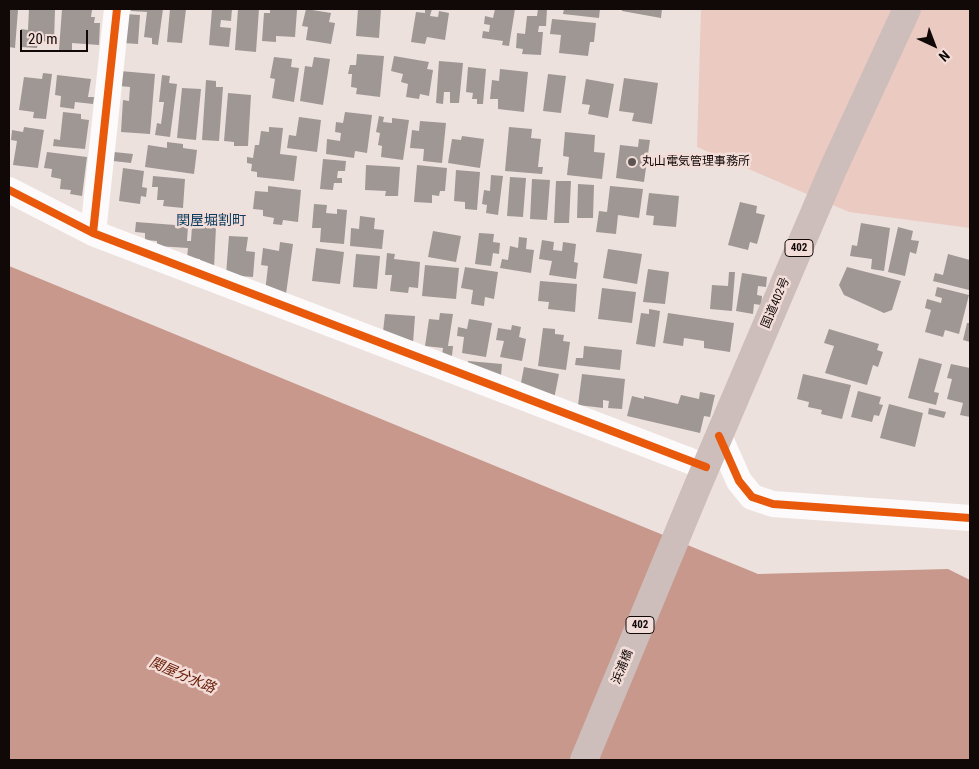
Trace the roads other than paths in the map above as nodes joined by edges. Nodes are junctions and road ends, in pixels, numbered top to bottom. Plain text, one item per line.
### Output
1 (118, 9) edge
2 (907, 9) edge
3 (9, 190) edge
4 (93, 233) junction
5 (719, 436) junction
6 (701, 478) junction
7 (970, 518) edge
8 (584, 760) edge

1 - 4 street
2 - 5 highway, 国道402号 / 402
3 - 4 street
4 - 6 street
5 - 6 highway, 国道402号 / 402
5 - 7 street
6 - 8 highway, 浜浦橋 / 402

